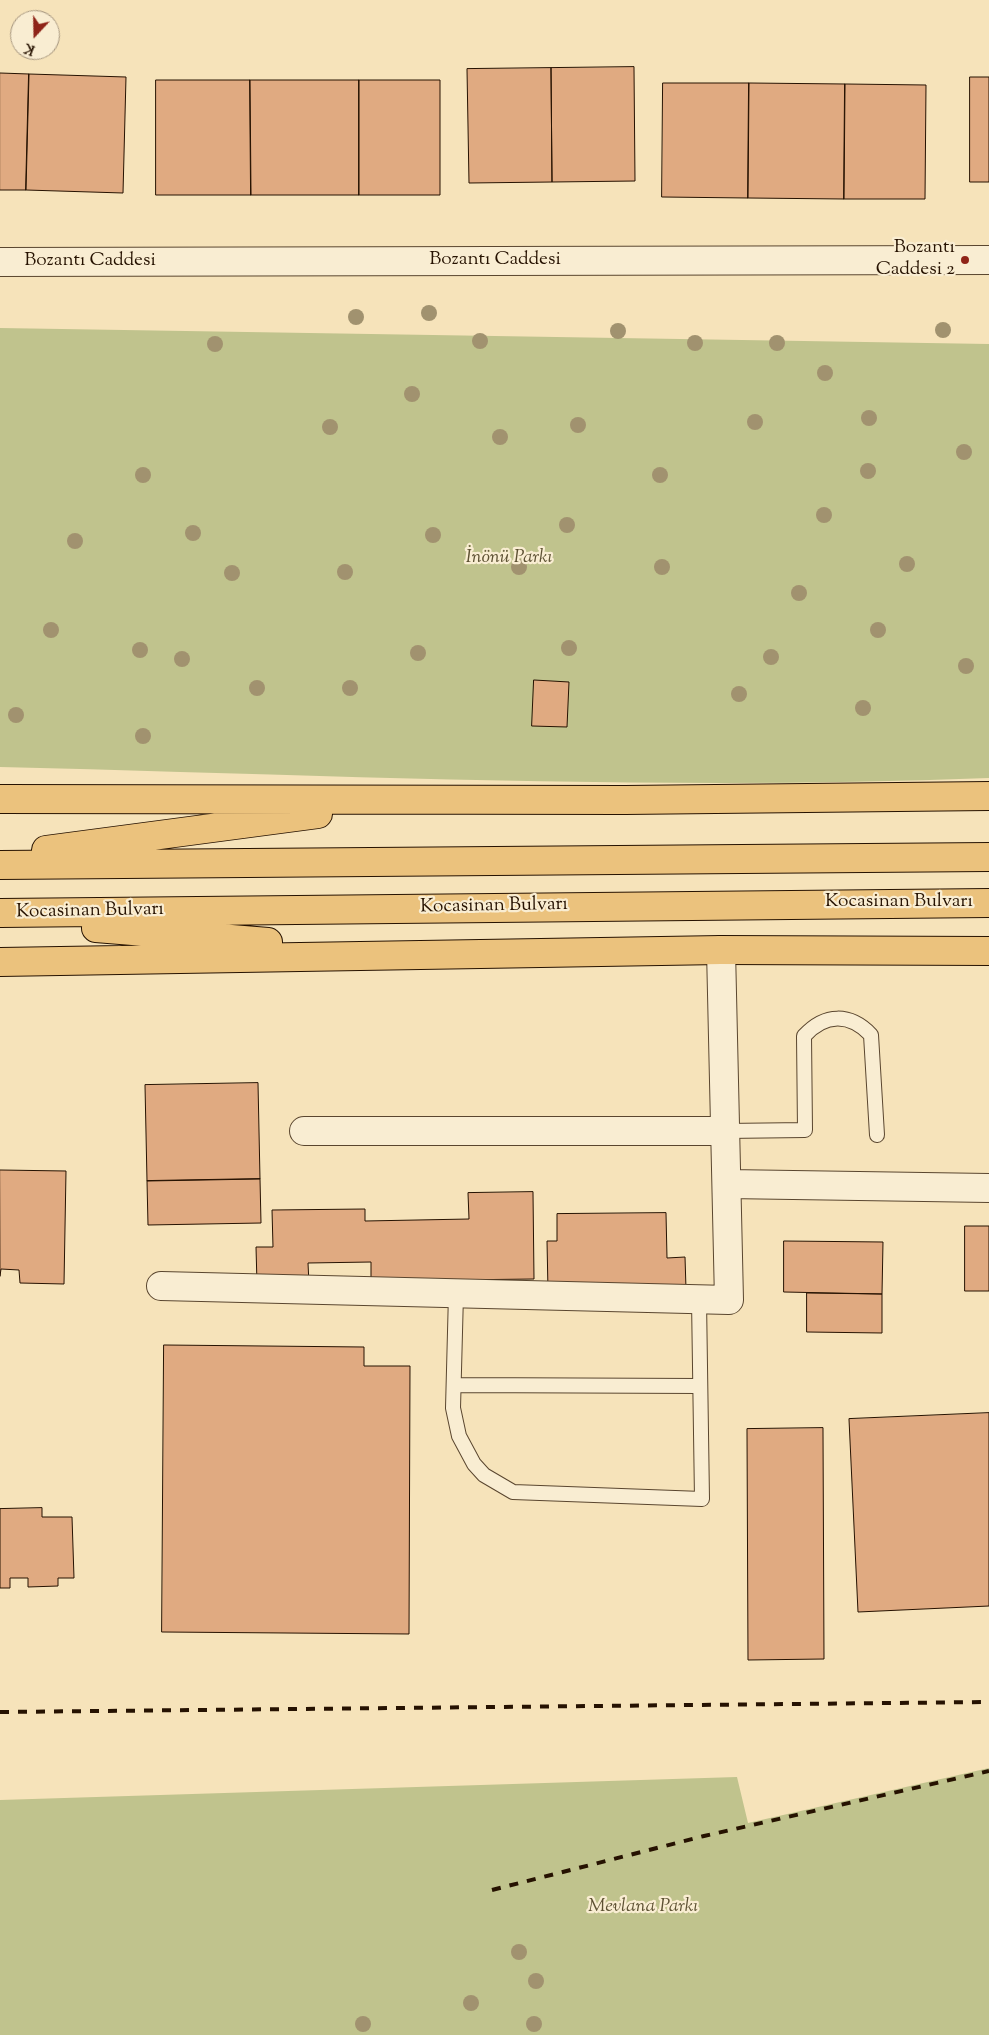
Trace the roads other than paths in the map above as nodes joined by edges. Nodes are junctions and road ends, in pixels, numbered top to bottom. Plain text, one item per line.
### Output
1 (989, 260) edge
2 (0, 262) edge
3 (989, 796) edge
4 (0, 799) edge
5 (426, 800) junction
6 (0, 856) edge
7 (989, 858) edge
8 (0, 865) edge
9 (989, 903) edge
10 (0, 913) edge
11 (0, 920) edge
12 (721, 950) junction
13 (989, 951) edge
14 (426, 955) junction
15 (0, 962) edge
16 (304, 1131) dead end
17 (725, 1131) junction
18 (876, 1135) dead end
19 (728, 1184) junction
20 (989, 1188) edge
21 (161, 1286) dead end
22 (456, 1294) junction
23 (699, 1300) junction
24 (454, 1386) junction
25 (700, 1386) junction

1 - 2 street, Bozantı Caddesi
3 - 5 highway
4 - 5 highway
5 - 6 highway
7 - 8 highway
9 - 10 highway, Kocasinan Bulvarı
11 - 14 highway
12 - 13 highway
12 - 14 highway
12 - 17 street
14 - 15 highway
16 - 17 street
17 - 18 lane
17 - 19 street
19 - 20 street
19 - 23 street
21 - 22 street
22 - 23 street
22 - 24 lane
23 - 25 lane
24 - 25 lane
24 - 25 lane

